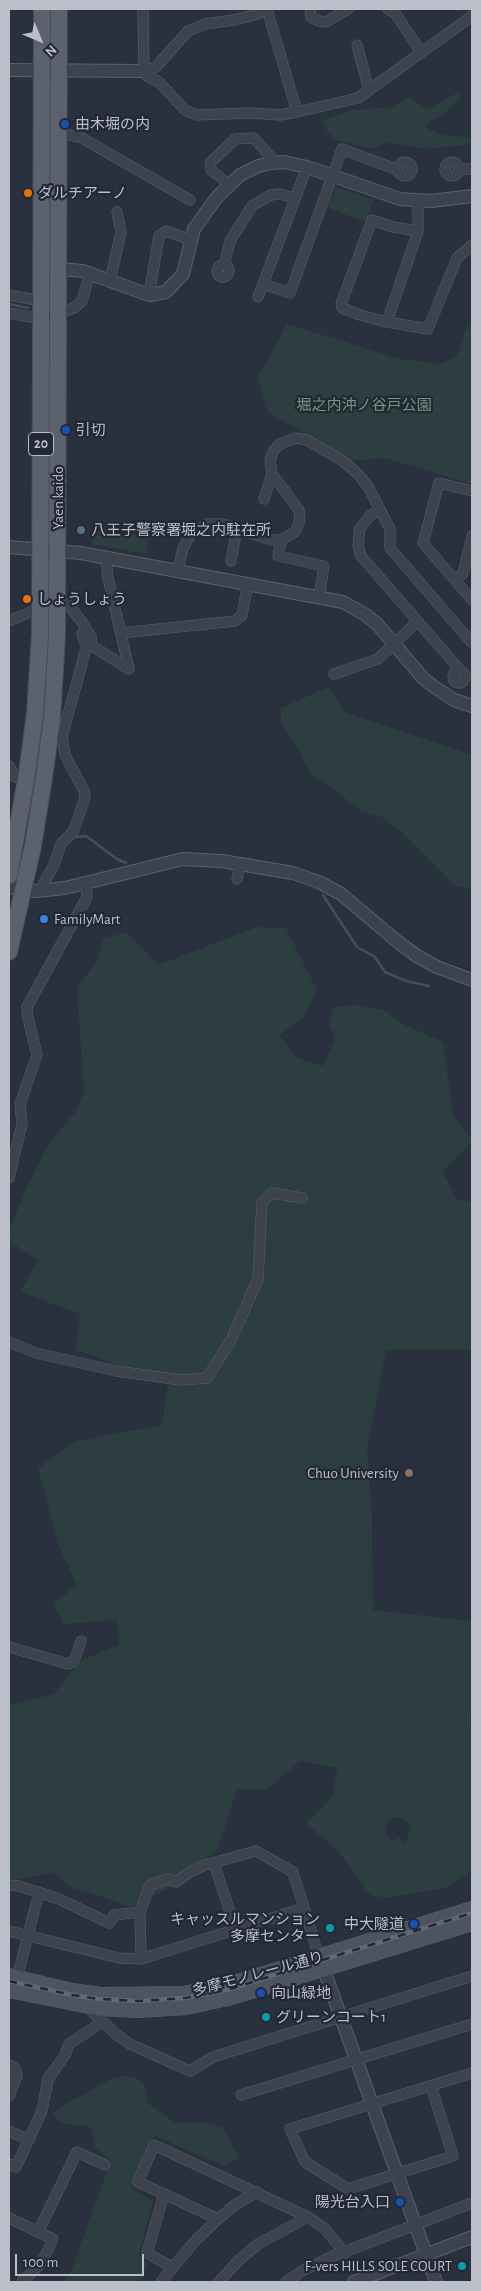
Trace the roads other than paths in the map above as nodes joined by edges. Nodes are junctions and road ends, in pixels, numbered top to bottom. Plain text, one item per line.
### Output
1 (42, 9) edge
2 (59, 9) edge
3 (143, 9) edge
4 (267, 9) edge
5 (310, 9) edge
6 (348, 9) edge
7 (388, 9) edge
8 (472, 16) edge
9 (357, 45) dead end
10 (422, 52) junction
11 (9, 70) edge
12 (41, 70) junction
13 (59, 70) junction
14 (144, 71) junction
15 (370, 90) junction
16 (297, 112) junction
17 (59, 133) junction
18 (275, 162) junction
19 (307, 167) junction
20 (472, 168) edge
21 (459, 169) dead end
22 (398, 170) dead end
23 (333, 176) junction
24 (229, 184) junction
25 (472, 196) edge
26 (295, 198) junction
27 (190, 200) dead end
28 (418, 201) junction
29 (117, 212) dead end
30 (418, 231) junction
31 (191, 240) junction
32 (472, 245) edge
33 (224, 265) dead end
34 (59, 269) junction
35 (90, 273) junction
36 (110, 281) junction
37 (263, 284) junction
38 (9, 294) edge
39 (149, 295) junction
40 (258, 297) dead end
41 (41, 301) junction
42 (9, 313) edge
43 (59, 315) junction
44 (42, 319) junction
45 (387, 322) junction
46 (272, 474) junction
47 (472, 491) edge
48 (264, 499) dead end
49 (380, 509) junction
50 (237, 528) junction
51 (472, 536) edge
52 (281, 540) junction
53 (9, 546) edge
54 (40, 548) junction
55 (58, 550) junction
56 (106, 557) junction
57 (231, 561) dead end
58 (178, 570) junction
59 (456, 580) junction
60 (248, 583) junction
61 (319, 596) junction
62 (472, 600) edge
63 (58, 601) junction
64 (40, 608) junction
65 (9, 621) edge
66 (418, 621) junction
67 (82, 634) dead end
68 (121, 634) junction
69 (472, 643) edge
70 (394, 644) junction
71 (461, 671) dead end
72 (334, 674) dead end
73 (472, 706) edge
74 (58, 720) junction
75 (9, 766) edge
76 (26, 781) junction
77 (240, 864) junction
78 (9, 876) edge
79 (237, 878) dead end
80 (86, 884) junction
81 (24, 889) edge
82 (9, 952) edge
83 (472, 980) edge
84 (9, 1178) edge
85 (302, 1198) dead end
86 (9, 1342) edge
87 (81, 1641) dead end
88 (9, 1646) edge
89 (214, 1864) junction
90 (9, 1885) edge
91 (39, 1892) junction
92 (304, 1908) junction
93 (472, 1909) edge
94 (140, 1912) junction
95 (472, 1923) edge
96 (236, 1930) junction
97 (9, 1931) edge
98 (28, 1936) junction
99 (141, 1959) junction
100 (321, 1963) junction
101 (472, 1976) edge
102 (11, 1986) edge
103 (86, 2006) junction
104 (340, 2018) junction
105 (102, 2022) junction
106 (472, 2024) edge
107 (355, 2060) junction
108 (9, 2065) edge
109 (472, 2073) edge
110 (431, 2086) junction
111 (9, 2096) edge
112 (241, 2096) dead end
113 (370, 2104) junction
114 (9, 2131) edge
115 (29, 2140) junction
116 (9, 2164) edge
117 (104, 2165) dead end
118 (395, 2174) junction
119 (257, 2192) junction
120 (164, 2194) junction
121 (472, 2203) edge
122 (308, 2217) junction
123 (9, 2218) edge
124 (218, 2220) junction
125 (414, 2226) junction
126 (38, 2232) junction
127 (472, 2237) edge
128 (345, 2253) junction
129 (424, 2255) junction
130 (172, 2267) junction
131 (22, 2282) edge
132 (162, 2282) edge
133 (219, 2282) edge
134 (286, 2282) edge
135 (354, 2282) edge
136 (436, 2282) edge

1 - 12 main road, Yaen kaido / 20
2 - 13 main road, Yaen kaido / 20
3 - 14 street
4 - 14 street
4 - 16 street
5 - 6 street
7 - 10 street
8 - 10 street
9 - 15 street
10 - 15 street
11 - 12 street
12 - 13 street
12 - 41 main road, Yaen kaido / 20
13 - 14 street
13 - 17 main road, Yaen kaido / 20
14 - 16 street
15 - 16 street
17 - 27 street
17 - 34 main road, Yaen kaido / 20
18 - 19 street
18 - 24 street
18 - 24 street
19 - 23 street
19 - 26 street
20 - 21 street
22 - 23 street
23 - 28 street
23 - 37 street
24 - 31 street
25 - 28 street
26 - 33 street
26 - 37 street
28 - 30 street
29 - 36 street
30 - 45 street
30 - 45 street
31 - 39 street
31 - 39 street
32 - 45 street
34 - 35 street
34 - 43 main road, Yaen kaido / 20
35 - 36 street
35 - 43 street
36 - 39 street
37 - 40 street
38 - 41 street
41 - 44 main road, Yaen kaido / 20
42 - 44 street
43 - 44 street
43 - 55 main road, Yaen kaido / 20
44 - 54 main road, Yaen kaido / 20
46 - 48 street
46 - 49 street
46 - 52 street
47 - 59 street
49 - 66 street
49 - 69 street
50 - 52 street
50 - 57 street
50 - 58 street
51 - 59 street
52 - 61 street
53 - 54 street
54 - 55 street
54 - 64 main road, Yaen kaido / 20
55 - 56 street
55 - 63 main road, Yaen kaido / 20
56 - 58 street
56 - 68 street
58 - 60 street
59 - 62 street
60 - 61 street
60 - 68 street
61 - 70 street
63 - 68 street
63 - 74 main road, Yaen kaido / 20
64 - 65 street
64 - 76 main road, Yaen kaido / 20
66 - 70 street
66 - 71 street
67 - 74 street
70 - 72 street
70 - 73 street
74 - 81 main road, Yaen kaido / 20
74 - 81 street
75 - 76 street
76 - 78 main road, Yaen kaido / 20
77 - 79 street
77 - 80 street
77 - 83 street
80 - 81 street
80 - 84 street
81 - 82 main road, Yaen kaido / 20
85 - 86 street
87 - 88 street
89 - 92 street
89 - 94 street
89 - 96 street
90 - 91 street
91 - 94 street
91 - 98 street
92 - 96 street
92 - 100 street
93 - 100 main road, 多摩モノレール通り
94 - 99 street
95 - 100 main road, 多摩モノレール通り
96 - 99 street
97 - 98 street
98 - 99 street
98 - 102 street
100 - 102 main road, 多摩モノレール通り
100 - 103 main road, 多摩モノレール通り
100 - 104 street
101 - 104 street
102 - 103 main road, 多摩モノレール通り
103 - 105 street
104 - 105 street
104 - 107 street
105 - 115 street
106 - 107 street
107 - 112 street
107 - 113 street
108 - 111 street
109 - 110 street
110 - 113 street
110 - 118 street
113 - 118 street
113 - 118 street
114 - 115 street
115 - 116 street
117 - 126 street
118 - 125 street
119 - 120 street
119 - 122 street
119 - 124 street
120 - 124 street
120 - 130 street
121 - 125 street
122 - 128 street
122 - 133 street
123 - 126 street
124 - 130 street
125 - 128 street
125 - 129 street
126 - 131 street
127 - 129 street
128 - 134 street
129 - 135 street
129 - 136 street
130 - 132 street

